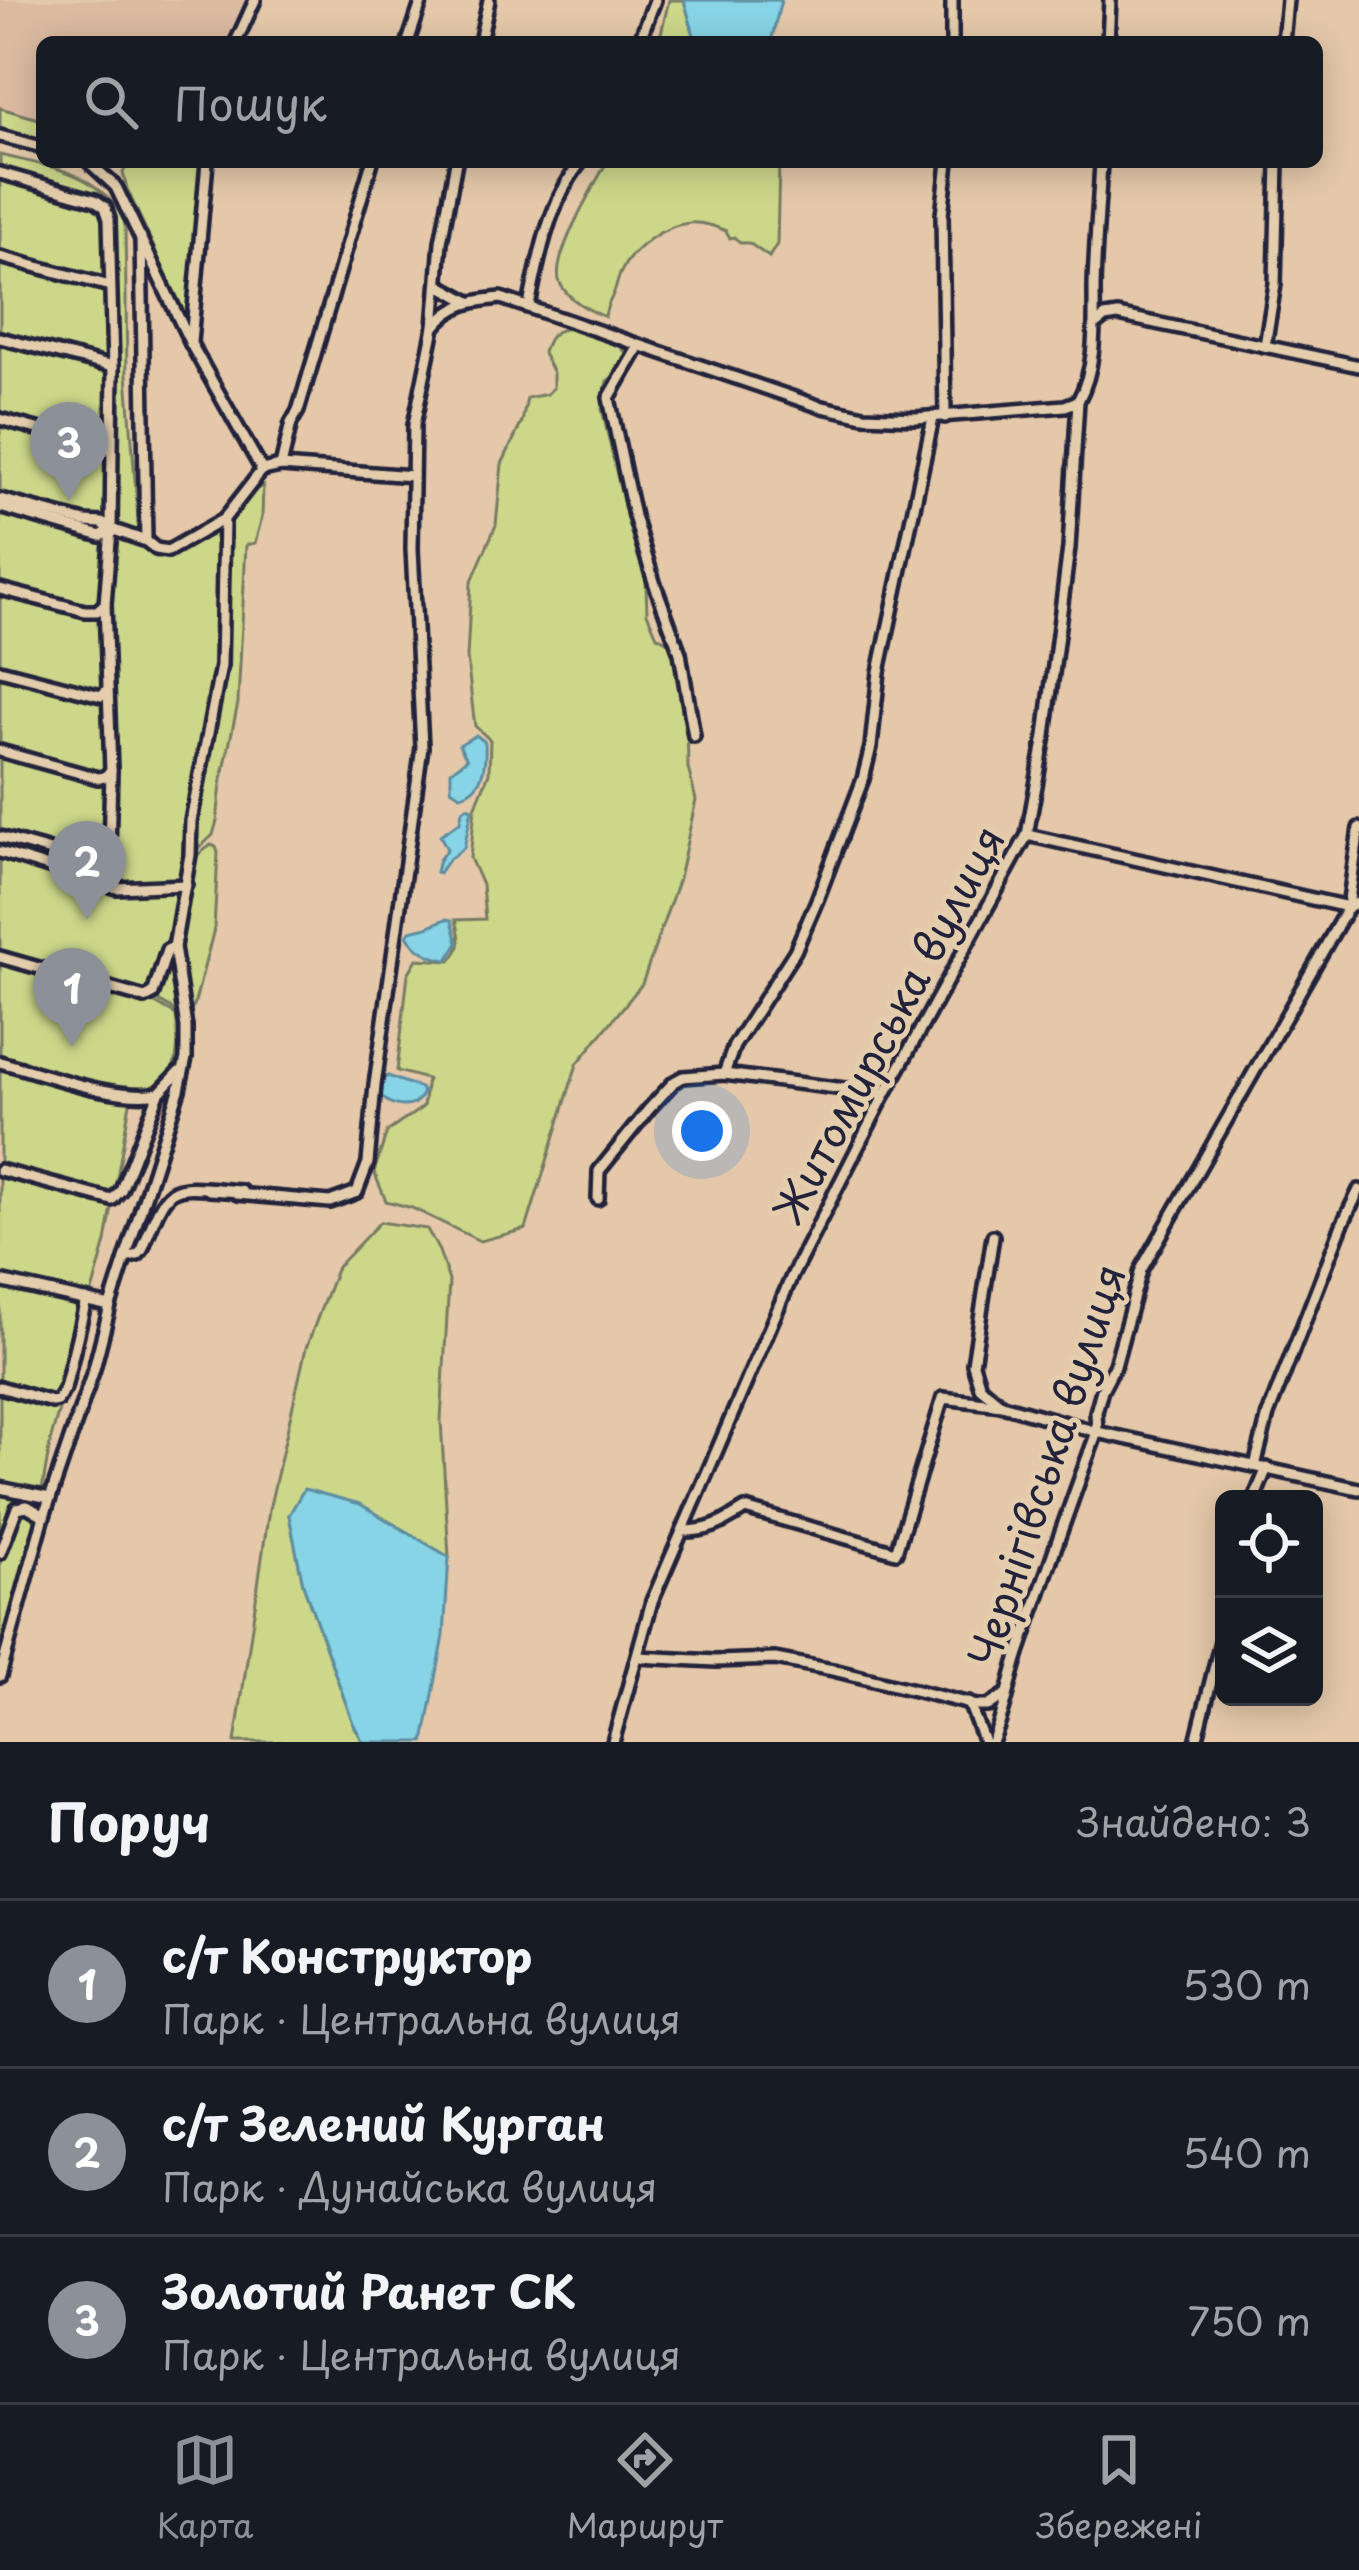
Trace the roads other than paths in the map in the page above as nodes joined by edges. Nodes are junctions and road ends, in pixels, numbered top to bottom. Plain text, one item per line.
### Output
1 (255, 0) edge
2 (422, 0) edge
3 (488, 0) edge
4 (655, 0) edge
5 (952, 0) edge
6 (1110, 0) edge
7 (1287, 0) edge
8 (239, 36) edge
9 (410, 36) edge
10 (481, 36) edge
11 (641, 36) edge
12 (952, 36) edge
13 (1108, 36) edge
14 (1284, 36) edge
15 (0, 136) edge
16 (36, 145) edge
17 (100, 168) edge
18 (206, 168) edge
19 (370, 168) edge
20 (455, 168) edge
21 (576, 168) edge
22 (947, 168) edge
23 (1101, 168) edge
24 (1278, 168) edge
25 (0, 172) edge
26 (141, 237) junction
27 (0, 257) edge
28 (440, 285) junction
29 (110, 286) junction
30 (468, 302) junction
31 (530, 306) junction
32 (1096, 324) junction
33 (434, 326) junction
34 (0, 338) edge
35 (191, 344) junction
36 (640, 346) junction
37 (1265, 346) junction
38 (1359, 366) edge
39 (113, 367) junction
40 (1078, 400) junction
41 (939, 418) junction
42 (0, 419) edge
43 (111, 449) junction
44 (281, 466) junction
45 (262, 470) junction
46 (413, 476) junction
47 (0, 503) edge
48 (224, 519) junction
49 (111, 529) junction
50 (146, 541) junction
51 (0, 589) edge
52 (105, 604) junction
53 (0, 670) edge
54 (108, 689) junction
55 (694, 736) dead end
56 (0, 751) edge
57 (111, 770) junction
58 (1359, 828) edge
59 (1027, 835) junction
60 (0, 837) edge
61 (0, 852) edge
62 (186, 886) junction
63 (1353, 904) edge
64 (174, 947) junction
65 (0, 958) edge
66 (0, 1062) edge
67 (182, 1068) junction
68 (724, 1074) junction
69 (159, 1093) junction
70 (885, 1094) junction
71 (0, 1171) edge
72 (1359, 1190) edge
73 (342, 1199) junction
74 (598, 1199) dead end
75 (993, 1236) dead end
76 (126, 1258) junction
77 (0, 1281) edge
78 (86, 1300) junction
79 (110, 1306) junction
80 (0, 1387) edge
81 (980, 1387) junction
82 (970, 1401) junction
83 (1002, 1405) junction
84 (1097, 1432) junction
85 (1261, 1467) junction
86 (0, 1488) edge
87 (1359, 1489) edge
88 (1257, 1490) edge
89 (50, 1498) junction
90 (44, 1516) junction
91 (683, 1531) junction
92 (0, 1553) edge
93 (638, 1657) junction
94 (1215, 1665) edge
95 (0, 1676) edge
96 (1005, 1695) junction
97 (969, 1703) junction
98 (613, 1742) edge
99 (988, 1742) edge
100 (1196, 1742) edge

1 - 8 street
2 - 9 street
3 - 10 street
4 - 11 street
5 - 12 street
6 - 13 street
7 - 14 street
15 - 16 street
17 - 26 street
18 - 35 street
19 - 44 street
20 - 28 street
21 - 31 street
22 - 41 street
23 - 32 street, Житомирська вулиця
24 - 37 street
25 - 29 street
26 - 35 street
26 - 50 street
27 - 29 street
28 - 30 street
28 - 33 street
29 - 39 street
30 - 31 street
30 - 33 street
31 - 36 street
32 - 37 street
32 - 40 street, Житомирська вулиця
33 - 46 street
34 - 39 street
35 - 45 street
36 - 41 street
36 - 55 street
37 - 38 street
39 - 43 street
40 - 41 street
40 - 59 street, Житомирська вулиця
41 - 68 street
42 - 43 street
43 - 49 street
44 - 45 street
44 - 46 street
45 - 48 street
46 - 73 street
47 - 49 street
48 - 50 street
48 - 62 street
49 - 50 street
49 - 52 street
51 - 52 street
52 - 54 street
53 - 54 street
54 - 57 street
56 - 57 street
57 - 60 street
58 - 63 street, Чернігівська вулиця
59 - 63 street
59 - 70 street, Житомирська вулиця
61 - 62 street
62 - 64 street
63 - 84 street, Чернігівська вулиця
64 - 65 street
64 - 67 street
66 - 69 street
67 - 69 street
67 - 76 street
68 - 70 street
68 - 74 street
69 - 71 street
70 - 91 street, Житомирська вулиця
72 - 85 street
73 - 73 street
73 - 73 street
73 - 76 street
75 - 81 street
76 - 79 street
77 - 78 street
78 - 79 street
78 - 80 street
79 - 89 street
81 - 82 street
81 - 83 street
82 - 83 street
82 - 91 street
83 - 84 street
84 - 85 street
84 - 96 street, Чернігівська вулиця
85 - 87 street
85 - 88 street
86 - 89 street
89 - 90 street
90 - 92 street
90 - 95 street
91 - 93 street, Житомирська вулиця
93 - 97 street
93 - 98 street, Житомирська вулиця
94 - 100 street
96 - 97 street
96 - 99 street, Чернігівська вулиця
97 - 99 street

